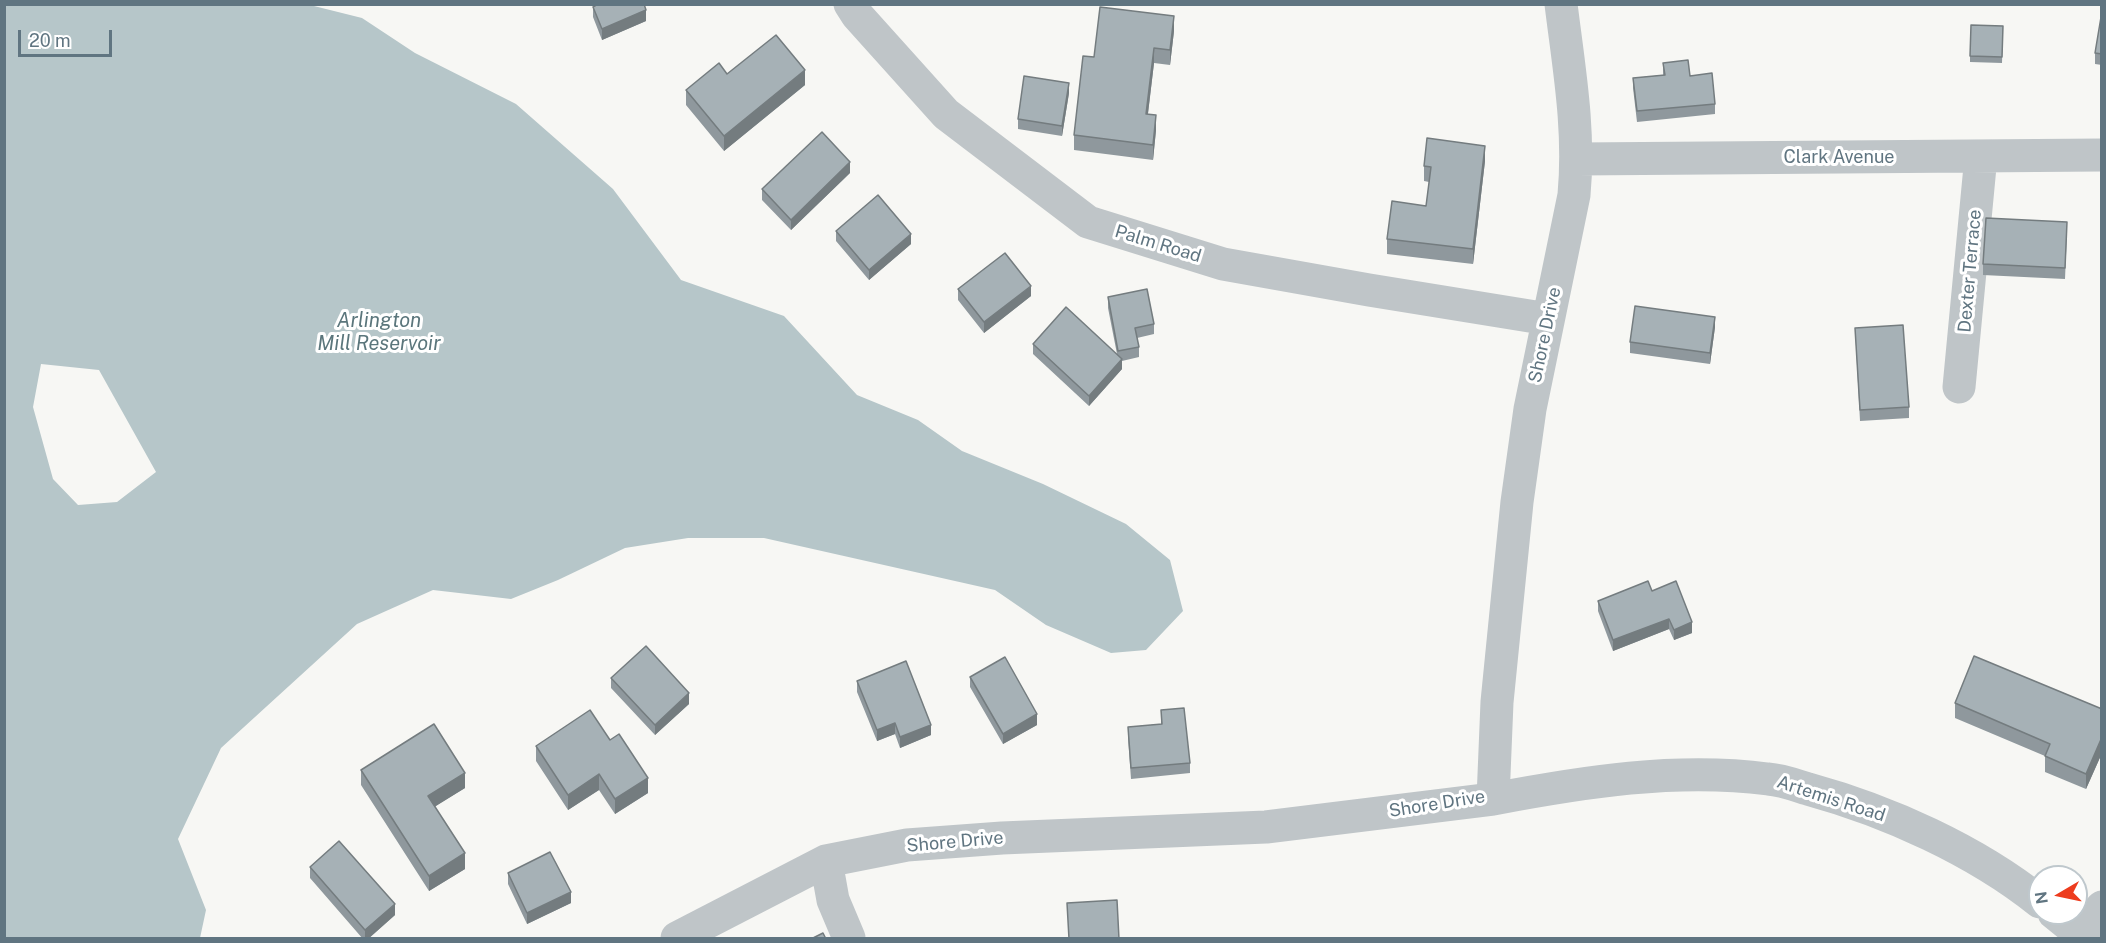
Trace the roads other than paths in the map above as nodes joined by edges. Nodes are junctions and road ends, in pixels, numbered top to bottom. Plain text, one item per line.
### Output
1 (850, 4) edge
2 (1561, 4) edge
3 (2102, 155) edge
4 (1981, 156) junction
5 (1577, 159) junction
6 (1548, 319) junction
7 (1959, 387) dead end
8 (1493, 799) junction
9 (826, 861) junction
10 (2028, 892) edge
11 (2102, 907) edge
12 (2073, 928) edge
13 (677, 939) edge
14 (849, 939) edge

1 - 6 street, Palm Road
2 - 5 street, Shore Drive
3 - 4 street, Clark Avenue
4 - 5 street, Clark Avenue
4 - 7 street, Dexter Terrace
5 - 6 street, Shore Drive
6 - 8 street, Shore Drive
8 - 9 street, Shore Drive
8 - 10 street, Artemis Road
9 - 13 street, Shore Drive
9 - 14 street
11 - 12 street

